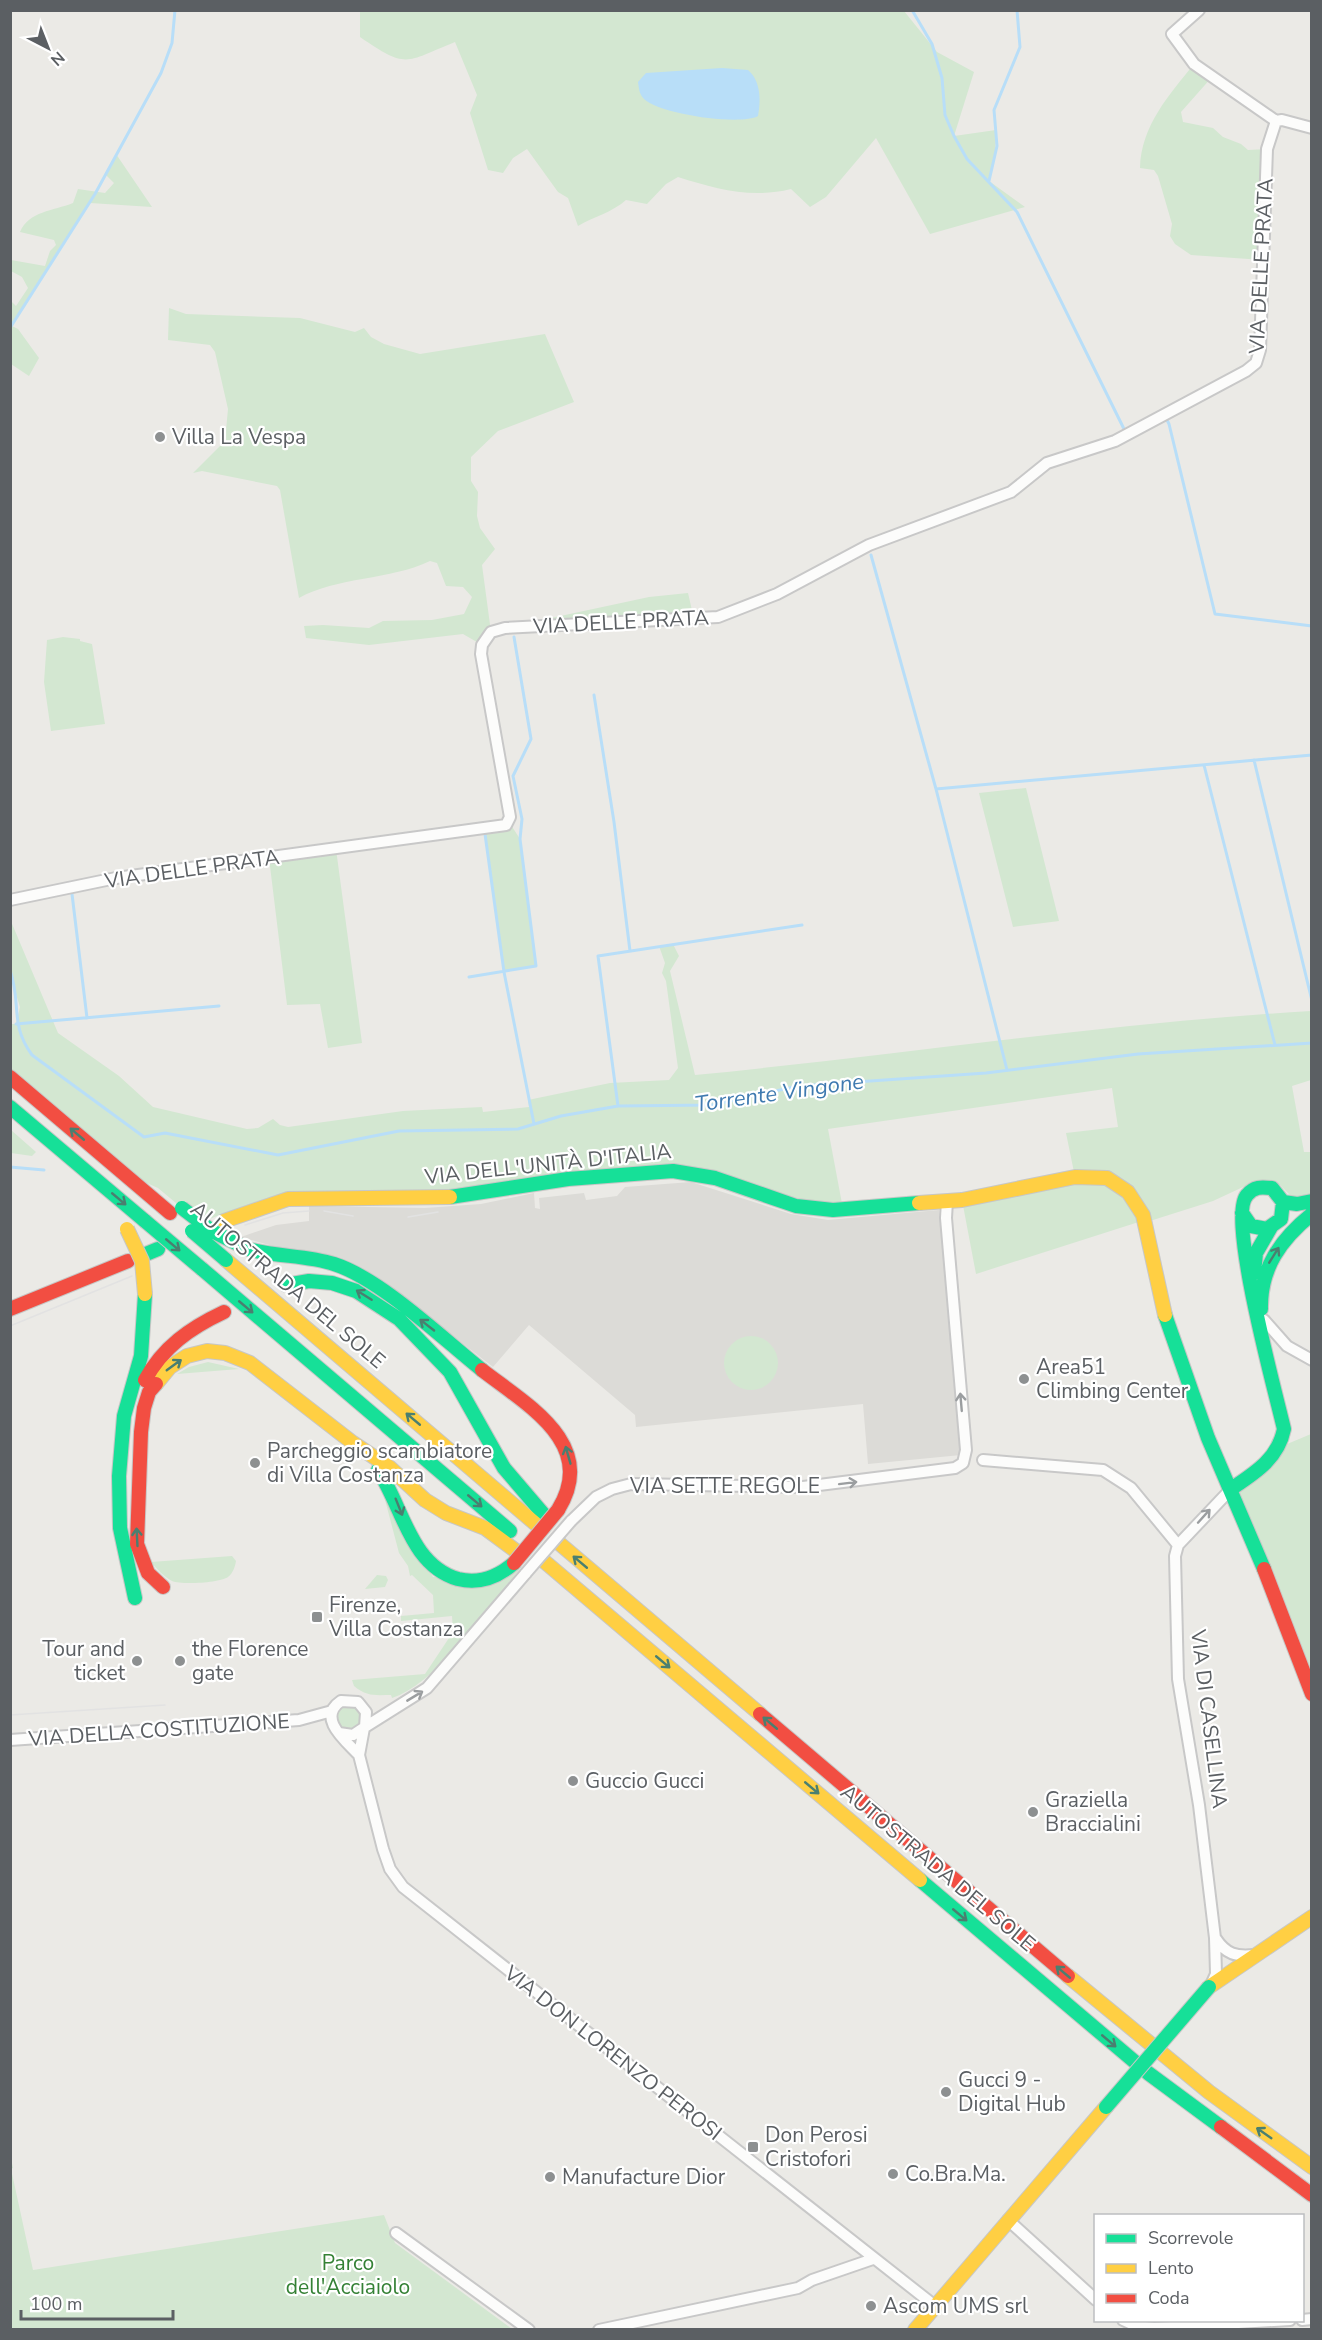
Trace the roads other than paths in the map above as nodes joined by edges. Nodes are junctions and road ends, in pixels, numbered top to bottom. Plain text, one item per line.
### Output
1 (1199, 10) edge
2 (1276, 121) junction
3 (1311, 128) edge
4 (10, 900) edge
5 (10, 1077) edge
6 (10, 1108) edge
7 (947, 1201) junction
8 (1283, 1202) junction
9 (1311, 1203) edge
10 (176, 1210) junction
11 (1242, 1213) junction
12 (1311, 1214) edge
13 (224, 1221) dead end
14 (1276, 1223) junction
15 (128, 1261) dead end
16 (286, 1285) dead end
17 (10, 1309) edge
18 (224, 1312) dead end
19 (1262, 1313) junction
20 (1311, 1360) edge
21 (1272, 1372) junction
22 (353, 1443) junction
23 (983, 1460) dead end
24 (120, 1476) junction
25 (1231, 1489) junction
26 (547, 1517) junction
27 (563, 1540) dead end
28 (1178, 1545) junction
29 (518, 1552) junction
30 (536, 1568) junction
31 (163, 1587) dead end
32 (135, 1598) dead end
33 (1311, 1694) edge
34 (332, 1711) junction
35 (307, 1720) junction
36 (364, 1727) junction
37 (336, 1730) junction
38 (10, 1740) edge
39 (359, 1755) junction
40 (1311, 1917) edge
41 (1215, 1938) junction
42 (1257, 1954) junction
43 (1209, 1987) junction
44 (1311, 2167) edge
45 (1311, 2196) edge
46 (1008, 2220) junction
47 (396, 2233) dead end
48 (873, 2259) junction
49 (1094, 2299) edge
50 (935, 2306) junction
51 (1128, 2322) edge
52 (1268, 2322) edge
53 (1203, 2328) edge
54 (529, 2330) edge
55 (599, 2330) edge
56 (915, 2330) edge

1 - 2 street
2 - 3 street
2 - 4 street, VIA DELLE PRATA
10 -> 5 main road
6 - 24 main road, bridge
6 -> 29 main road, AUTOSTRADA DEL SOLE, bridge
7 - 13 main road, VIA DELL'UNITÀ D'ITALIA
7 - 25 main road
30 -> 7 street, VIA SETTE REGOLE, bridge
8 - 9 main road
8 - 11 main road
8 - 14 main road
9 - 14 main road
26 -> 10 main road, AUTOSTRADA DEL SOLE, bridge
26 -> 10 main road, bridge
11 - 14 main road
11 - 21 main road
19 -> 12 main road
14 - 19 main road
15 - 17 main road
26 -> 16 main road
18 - 24 main road
19 - 20 street
19 - 21 main road
21 - 25 main road
22 - 29 main road
22 -> 29 main road
31 -> 22 main road
23 - 28 street
24 - 32 main road
28 -> 25 street
25 - 33 main road
26 - 29 main road, bridge
44 -> 27 main road, AUTOSTRADA DEL SOLE
28 - 41 street, VIA DI CASELLINA
36 -> 30 street, VIA SETTE REGOLE
30 -> 45 main road, AUTOSTRADA DEL SOLE
34 - 35 street, VIA DELLA COSTITUZIONE
34 - 36 street
34 - 37 street
35 - 37 street, VIA DELLA COSTITUZIONE
35 - 38 street, VIA DELLA COSTITUZIONE
36 - 37 street, VIA SETTE REGOLE
36 - 39 street, VIA DON LORENZO PEROSI
37 - 39 street, VIA DON LORENZO PEROSI
39 - 48 street, VIA DON LORENZO PEROSI
40 - 42 main road
41 - 42 street
41 - 43 street, VIA DI CASELLINA
42 - 43 main road
43 - 46 main road, VIA DI CASELLINA, bridge
46 - 49 street
46 - 50 main road, VIA DI CASELLINA
47 - 54 street
48 - 50 street, VIA DON LORENZO PEROSI
48 - 55 street
50 - 56 main road, VIA DI CASELLINA
51 - 53 street
52 - 53 street

